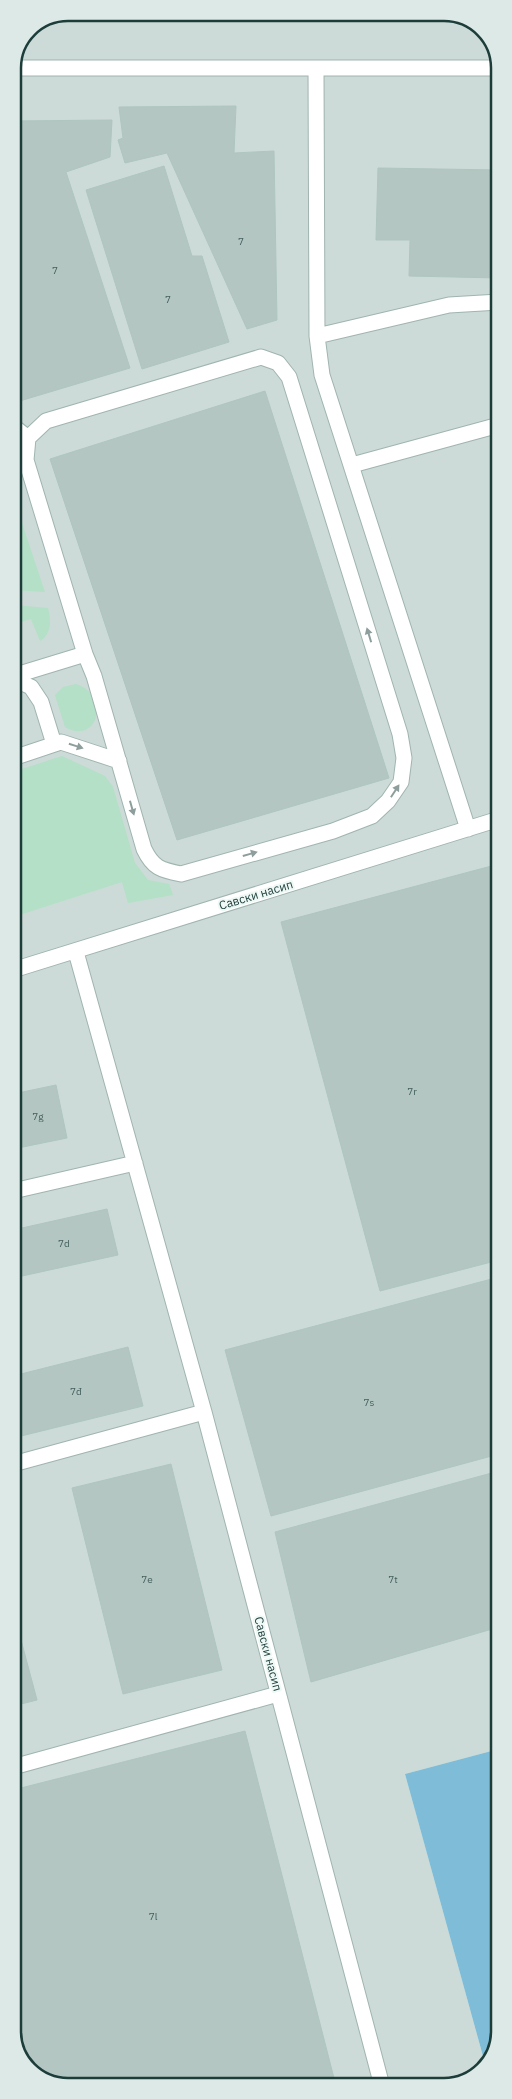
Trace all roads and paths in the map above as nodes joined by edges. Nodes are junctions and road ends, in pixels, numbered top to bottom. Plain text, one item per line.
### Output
1 (21, 68) edge
2 (316, 68) junction
3 (491, 68) edge
4 (491, 302) edge
5 (318, 336) junction
6 (491, 427) edge
7 (21, 432) edge
8 (28, 438) junction
9 (352, 465) junction
10 (85, 654) junction
11 (21, 675) edge
12 (21, 682) edge
13 (54, 744) junction
14 (21, 755) edge
15 (119, 761) junction
16 (491, 822) edge
17 (468, 829) junction
18 (76, 952) junction
19 (21, 968) edge
20 (135, 1163) junction
21 (21, 1189) edge
22 (204, 1412) junction
23 (21, 1462) edge
24 (278, 1694) junction
25 (21, 1765) edge
26 (380, 2078) edge

1 - 2 lane
2 - 3 lane
2 - 5 lane
4 - 5 lane
5 - 9 lane
6 - 9 lane
7 - 8 lane
8 - 10 lane
15 -> 8 lane
9 - 17 lane
10 - 11 lane
10 - 15 lane
12 - 13 lane
13 - 14 lane
13 -> 15 lane
16 - 17 lane, Савски насип
17 - 18 lane, Савски насип
18 - 19 lane, Савски насип
18 - 20 lane, Савски насип
20 - 21 lane
20 - 22 lane, Савски насип
22 - 23 lane
22 - 24 lane, Савски насип
24 - 25 lane
24 - 26 lane, Савски насип

